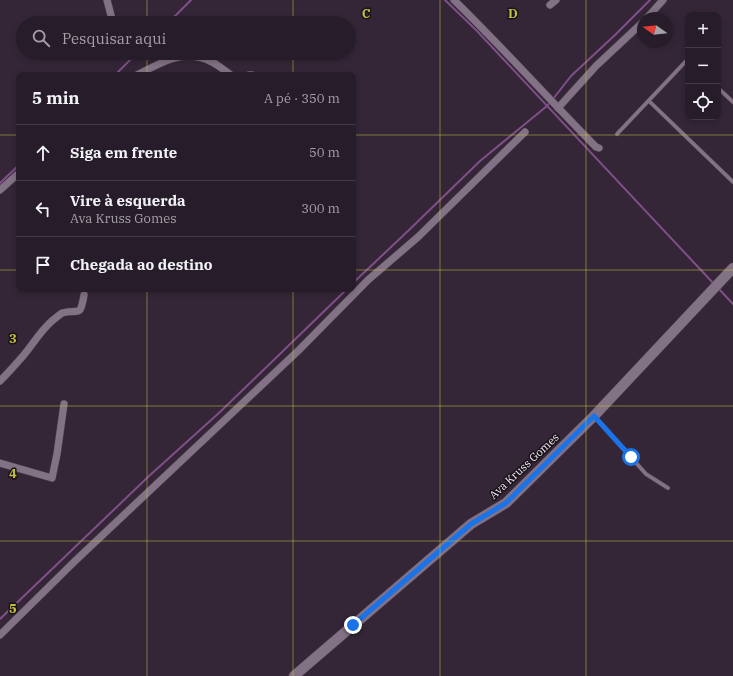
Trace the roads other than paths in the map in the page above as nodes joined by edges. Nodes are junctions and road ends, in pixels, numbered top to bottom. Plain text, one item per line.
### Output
1 (108, 0) edge
2 (454, 0) edge
3 (556, 0) edge
4 (663, 0) edge
5 (550, 5) dead end
6 (652, 12) edge
7 (111, 16) edge
8 (637, 28) edge
9 (169, 60) edge
10 (207, 60) edge
11 (685, 63) edge
12 (143, 72) edge
13 (227, 72) edge
14 (721, 91) edge
15 (649, 101) junction
16 (733, 102) edge
17 (558, 108) junction
18 (525, 132) dead end
19 (617, 134) dead end
20 (599, 148) dead end
21 (16, 176) edge
22 (733, 182) edge
23 (0, 190) edge
24 (733, 268) edge
25 (84, 295) dead end
26 (0, 380) edge
27 (64, 404) dead end
28 (594, 416) junction
29 (0, 463) edge
30 (668, 488) dead end
31 (0, 636) edge
32 (294, 676) edge

1 - 7 street
2 - 17 street
3 - 5 street
4 - 6 street
8 - 17 street
9 - 12 street
10 - 13 street
11 - 15 lane
14 - 16 lane
15 - 19 lane
15 - 22 lane
17 - 20 street
18 - 31 street
21 - 23 street
24 - 28 street, Ava Kruss Gomes
25 - 26 street
27 - 29 street
28 - 30 lane
28 - 32 street, Ava Kruss Gomes

